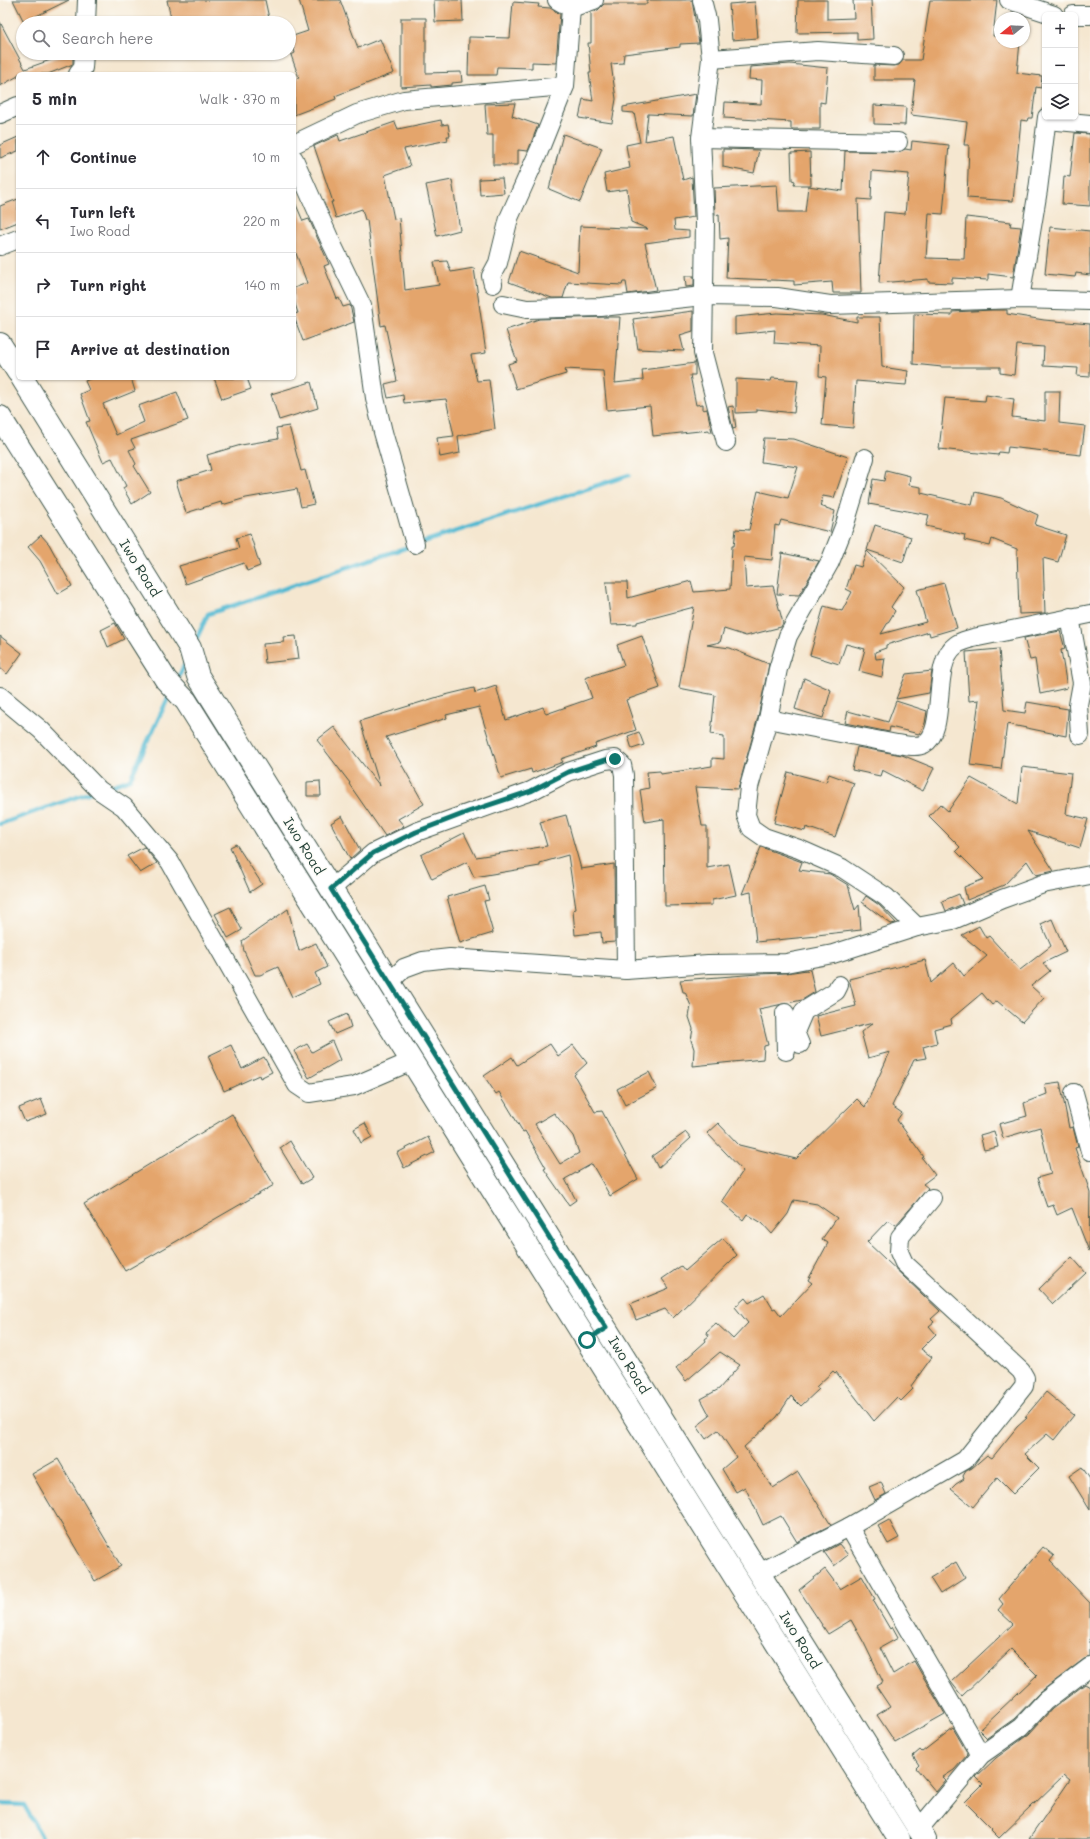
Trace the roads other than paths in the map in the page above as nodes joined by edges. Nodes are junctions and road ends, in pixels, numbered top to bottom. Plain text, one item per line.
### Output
1 (87, 0) edge
2 (594, 0) edge
3 (702, 0) edge
4 (1009, 0) edge
5 (564, 4) edge
6 (1045, 12) edge
7 (1090, 14) edge
8 (1078, 15) edge
9 (86, 16) edge
10 (894, 56) dead end
11 (711, 59) junction
12 (84, 60) edge
13 (80, 72) edge
14 (565, 86) junction
15 (16, 107) edge
16 (0, 114) edge
17 (1047, 120) edge
18 (1061, 120) edge
19 (1090, 124) edge
20 (701, 138) junction
21 (898, 142) dead end
22 (296, 143) edge
23 (296, 164) edge
24 (16, 240) edge
25 (0, 246) edge
26 (493, 284) dead end
27 (703, 296) junction
28 (1020, 299) junction
29 (1090, 302) edge
30 (503, 304) dead end
31 (0, 344) edge
32 (16, 369) edge
33 (23, 380) edge
34 (0, 417) edge
35 (726, 442) dead end
36 (866, 458) dead end
37 (415, 544) dead end
38 (1090, 614) edge
39 (1070, 617) junction
40 (0, 696) edge
41 (768, 720) junction
42 (1080, 735) dead end
43 (1090, 875) edge
44 (331, 889) junction
45 (916, 927) junction
46 (626, 970) junction
47 (390, 982) junction
48 (839, 985) dead end
49 (785, 1013) dead end
50 (412, 1061) junction
51 (1074, 1094) dead end
52 (1090, 1151) edge
53 (932, 1198) dead end
54 (606, 1328) junction
55 (587, 1340) junction
56 (849, 1527) junction
57 (759, 1573) junction
58 (1090, 1667) edge
59 (981, 1754) junction
60 (922, 1834) edge
61 (899, 1839) edge

1 - 9 street
2 - 5 street
3 - 11 street
4 - 6 street
5 - 14 street
7 - 8 street
10 - 11 street
11 - 20 street
12 - 13 street
14 - 22 street
14 - 26 street
15 - 16 street
17 - 28 street
18 - 19 street
20 - 21 street
20 - 27 street
23 - 37 street
24 - 25 street
27 - 28 street
27 - 30 street
27 - 35 street
28 - 29 street
31 - 32 main road
33 - 44 main road, Iwo Road
34 - 50 main road, Iwo Road
36 - 41 street
38 - 39 street
39 - 41 street
39 - 42 street
40 - 50 street
41 - 45 street
43 - 45 street
44 - 46 street
44 - 47 main road, Iwo Road
45 - 46 street
46 - 47 street
47 - 54 main road, Iwo Road
48 - 49 street
50 - 55 main road, Iwo Road
51 - 52 street
53 - 56 street
54 - 55 main road
54 - 57 main road, Iwo Road
55 - 61 main road, Iwo Road
56 - 57 street
56 - 59 street
57 - 60 main road, Iwo Road
58 - 59 street
59 - 60 street

